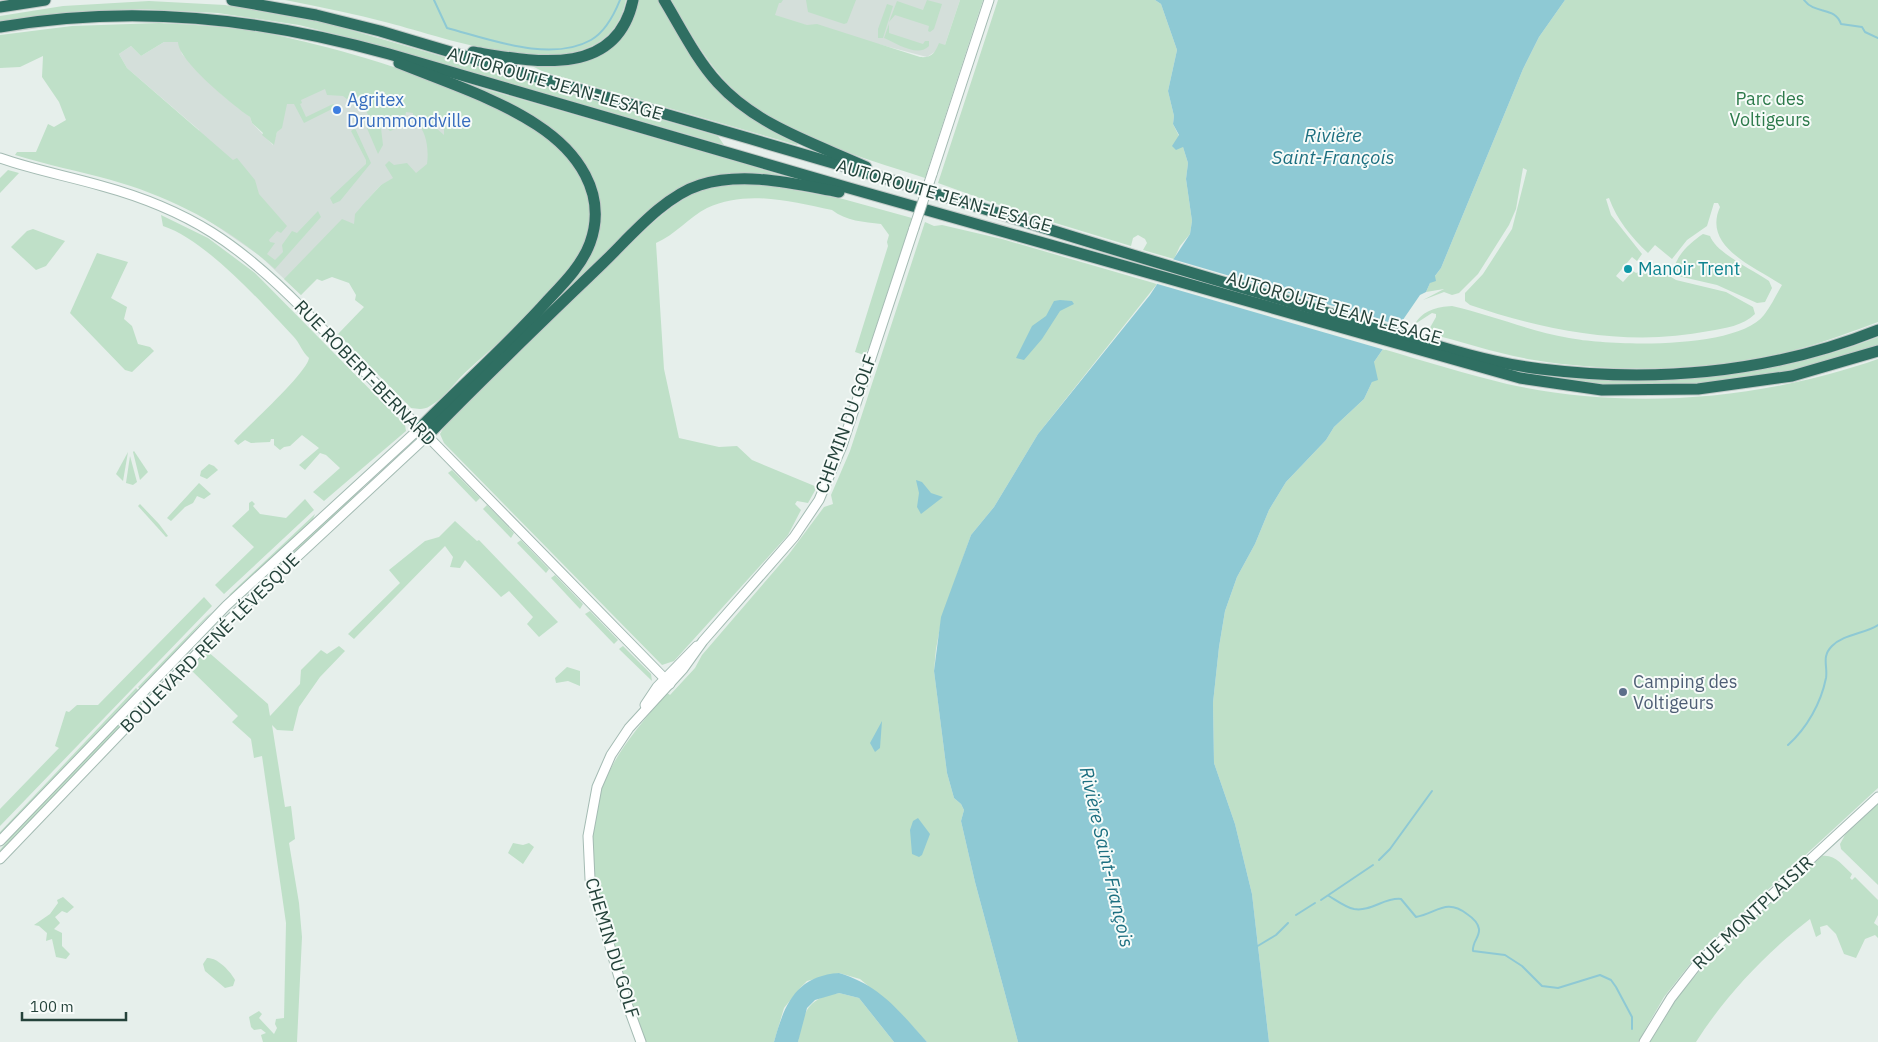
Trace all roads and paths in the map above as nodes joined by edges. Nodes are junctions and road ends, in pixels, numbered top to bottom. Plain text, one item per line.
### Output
1 (45, 0) edge
2 (232, 0) edge
3 (632, 0) edge
4 (664, 0) edge
5 (989, 0) edge
6 (0, 7) edge
7 (0, 28) edge
8 (349, 43) junction
9 (426, 44) junction
10 (0, 158) edge
11 (902, 184) junction
12 (902, 203) junction
13 (1878, 330) edge
14 (1406, 342) junction
15 (1878, 351) edge
16 (423, 432) junction
17 (667, 681) junction
18 (1878, 797) edge
19 (0, 841) edge
20 (0, 859) edge
21 (641, 1042) edge
22 (1644, 1042) edge

1 - 6 highway
2 - 9 highway, AUTOROUTE JEAN-LESAGE
3 - 9 highway
4 - 11 highway
5 - 17 street, CHEMIN DU GOLF, bridge
7 - 8 highway, AUTOROUTE JEAN-LESAGE
8 - 12 highway, AUTOROUTE JEAN-LESAGE
8 - 16 highway
9 - 11 highway, AUTOROUTE JEAN-LESAGE
10 - 16 street, RUE ROBERT-BERNARD
11 - 14 highway, AUTOROUTE JEAN-LESAGE
12 - 14 highway, AUTOROUTE JEAN-LESAGE
12 - 16 highway
13 - 14 highway, AUTOROUTE JEAN-LESAGE
14 - 15 highway, AUTOROUTE JEAN-LESAGE
16 - 17 street, RUE ROBERT-BERNARD
16 - 19 street, BOULEVARD RENÉ-LÉVESQUE
16 - 20 street, BOULEVARD RENÉ-LÉVESQUE
17 - 21 street, CHEMIN DU GOLF
18 - 22 street, RUE MONTPLAISIR

